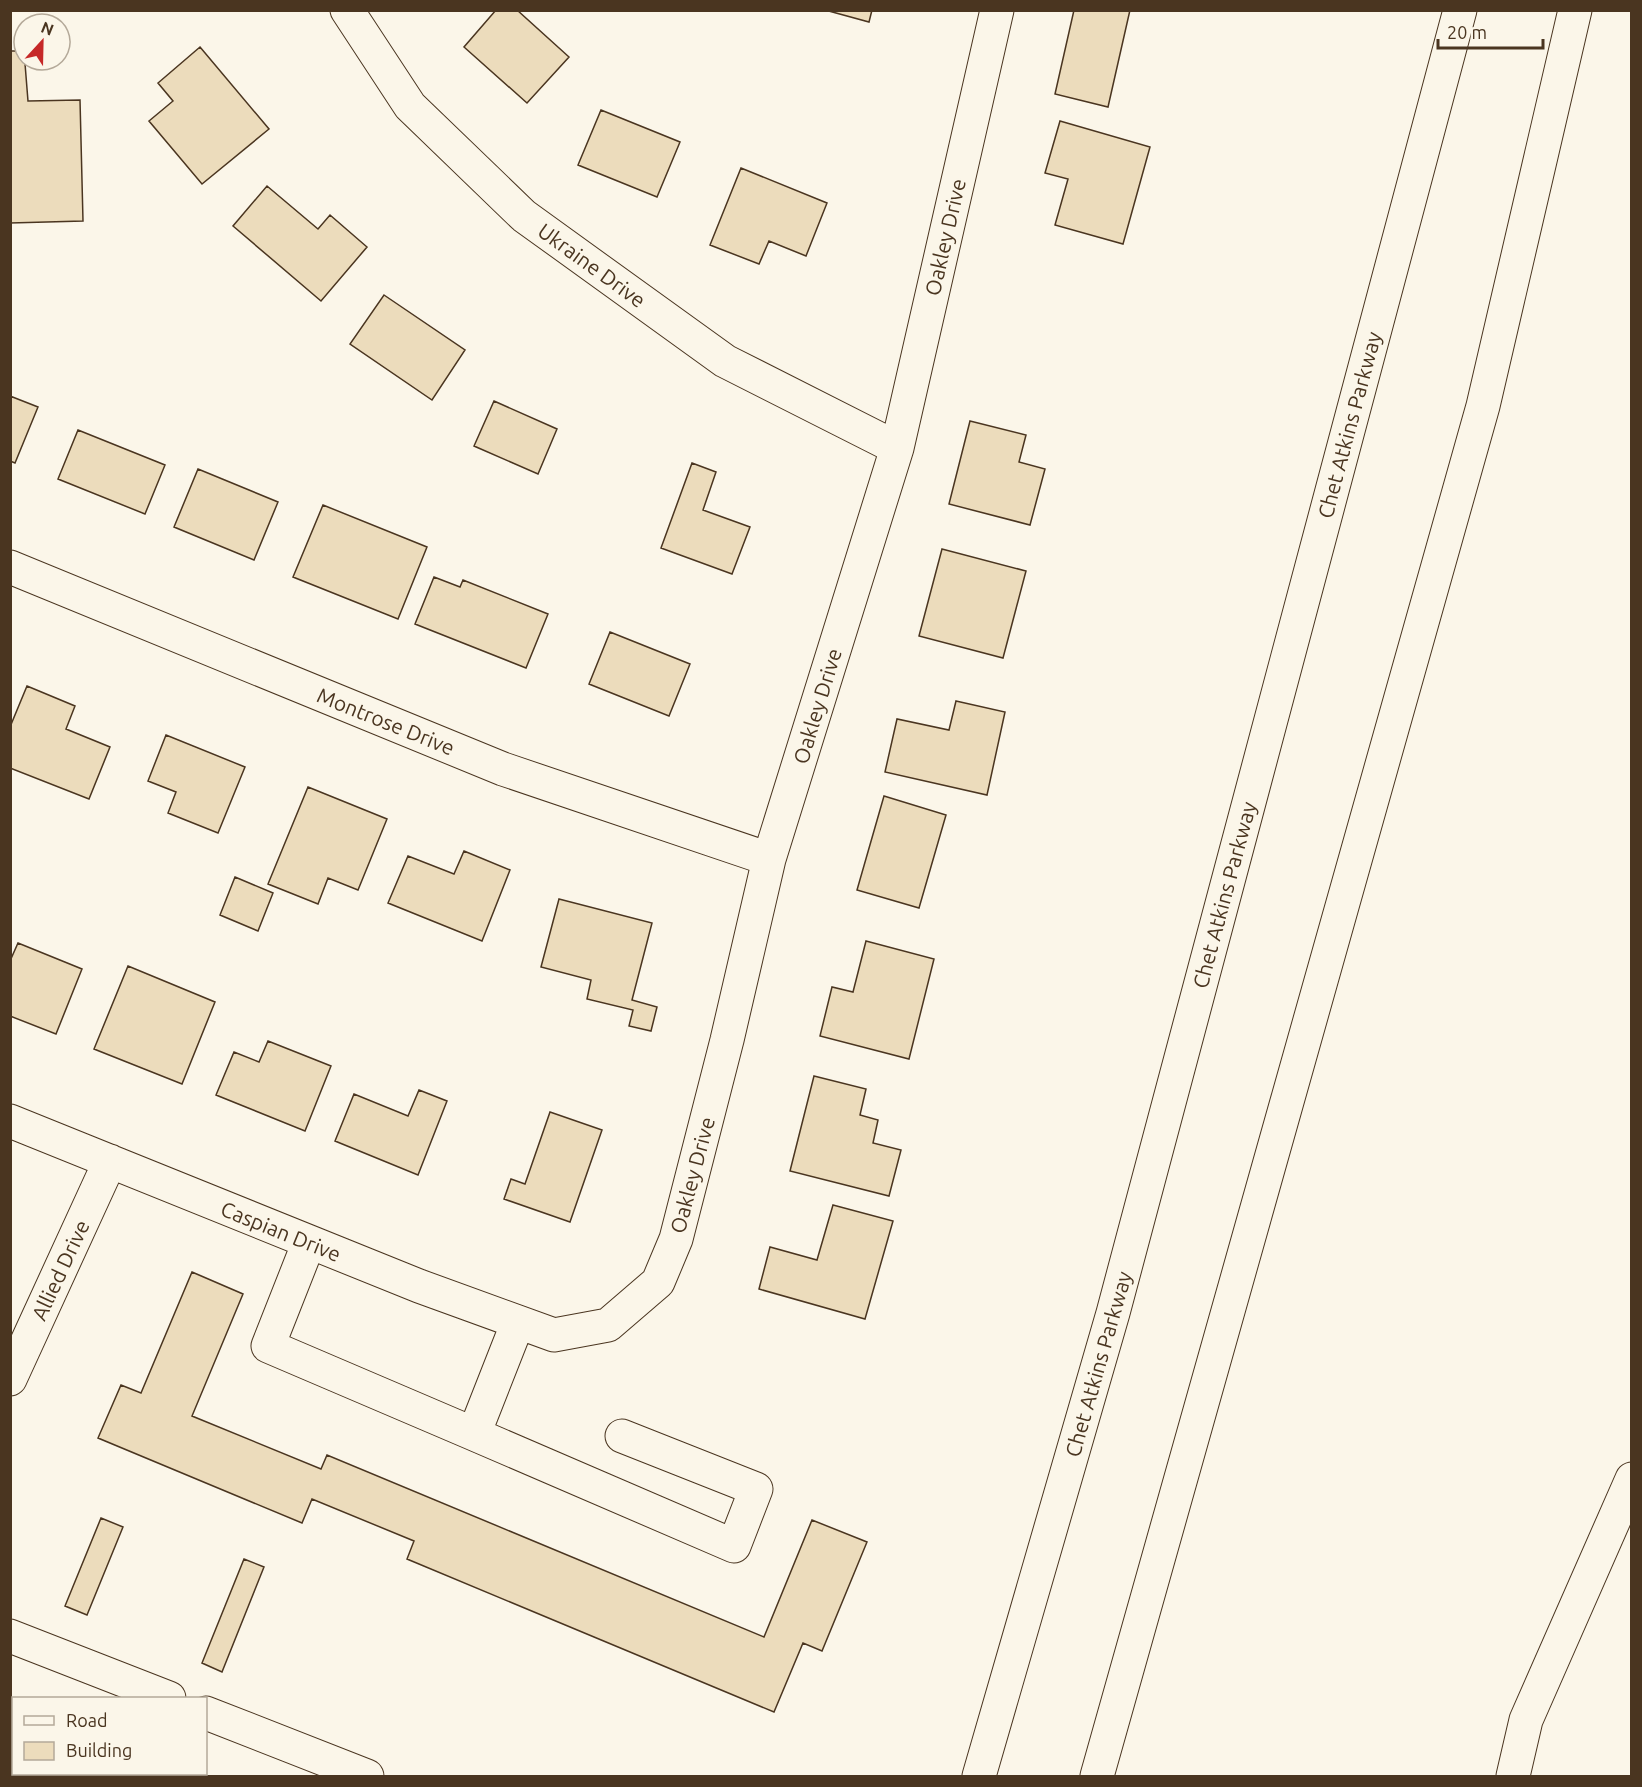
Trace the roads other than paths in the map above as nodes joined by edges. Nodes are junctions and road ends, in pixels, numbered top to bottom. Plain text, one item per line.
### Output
1 (347, 10) edge
2 (997, 10) edge
3 (1460, 10) edge
4 (1575, 10) edge
5 (897, 448) junction
6 (10, 567) edge
7 (769, 859) junction
8 (10, 1120) edge
9 (110, 1161) junction
10 (309, 1242) junction
11 (518, 1322) junction
12 (554, 1335) joint
13 (10, 1379) edge
14 (474, 1434) junction
15 (622, 1436) dead end
16 (1632, 1479) edge
17 (10, 1636) edge
18 (166, 1697) edge
19 (207, 1713) edge
20 (367, 1776) edge
21 (979, 1776) edge
22 (1097, 1776) edge
23 (1513, 1776) edge

1 - 5 main road, Ukraine Drive
2 - 5 main road, Oakley Drive
3 - 21 main road, Chet Atkins Parkway
4 - 22 main road
5 - 7 main road, Oakley Drive
6 - 7 main road, Montrose Drive
7 - 12 main road, Oakley Drive
8 - 9 main road, Caspian Drive
9 - 10 main road, Caspian Drive
9 - 13 main road, Allied Drive
10 - 11 main road, Caspian Drive
10 - 14 main road
11 - 12 main road, Caspian Drive
11 - 14 main road
14 - 15 main road
16 - 23 main road
17 - 18 main road
19 - 20 main road

